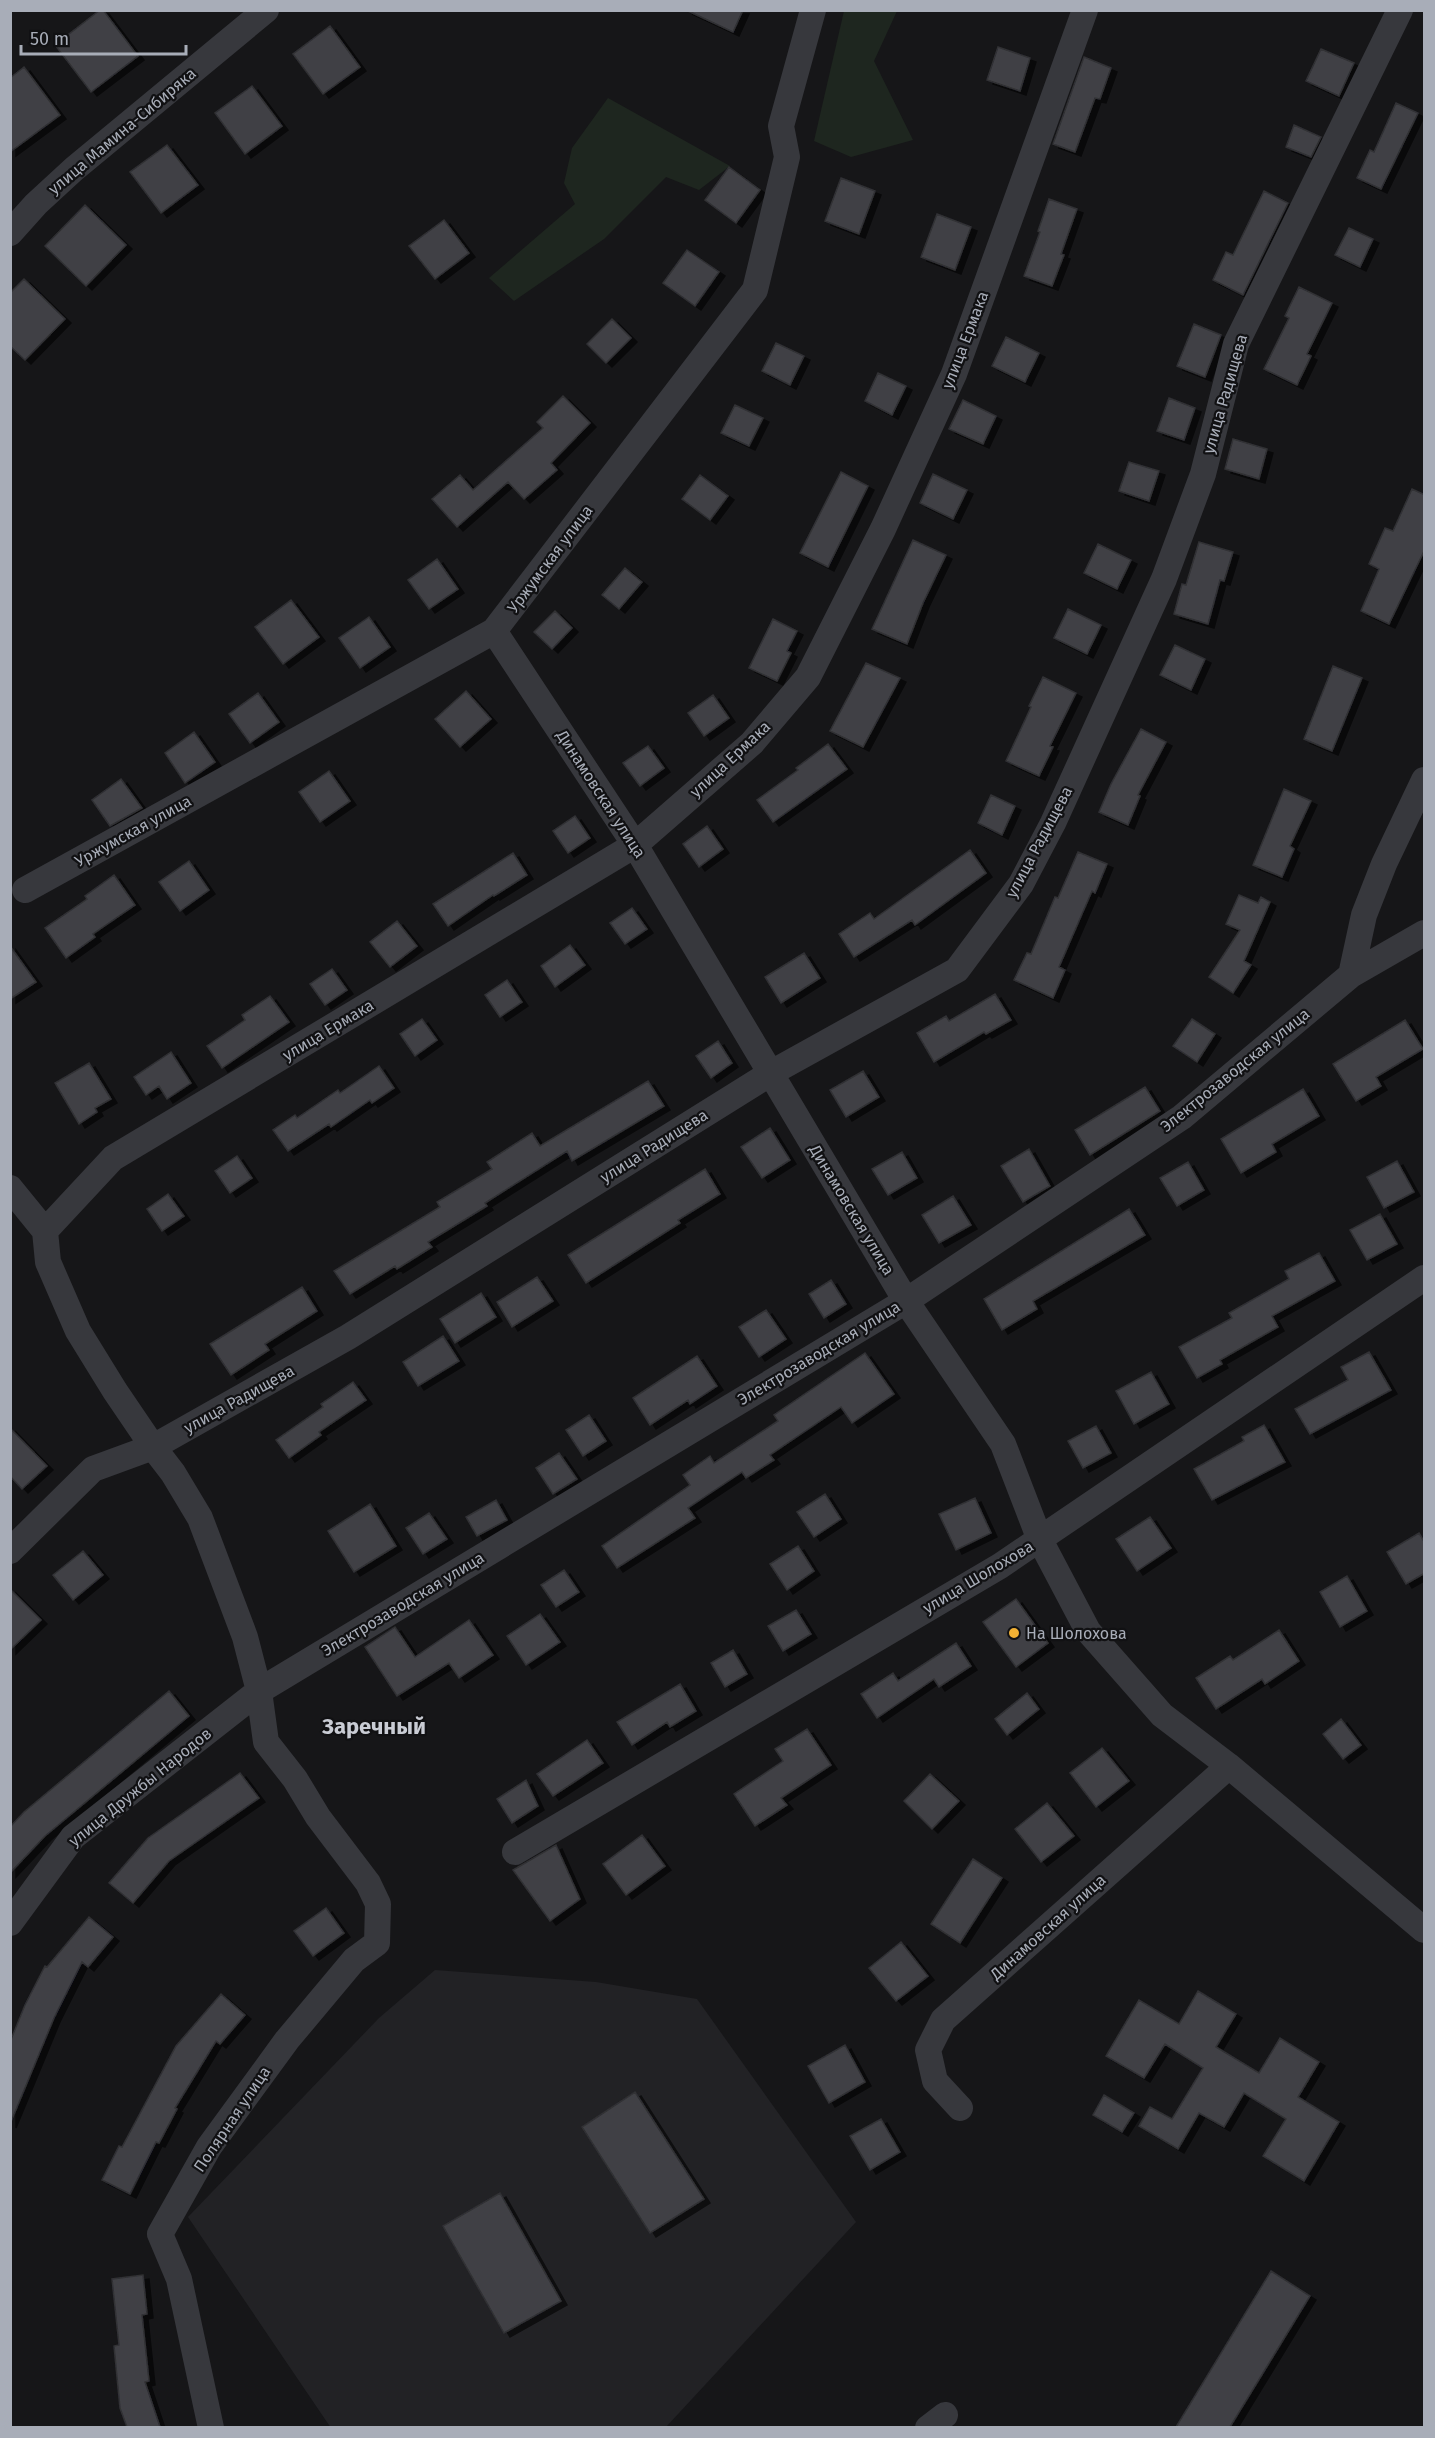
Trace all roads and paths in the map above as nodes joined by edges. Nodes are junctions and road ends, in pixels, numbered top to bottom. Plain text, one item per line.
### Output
1 (267, 10) edge
2 (813, 10) edge
3 (1084, 10) edge
4 (1400, 10) edge
5 (10, 233) edge
6 (494, 631) junction
7 (1425, 780) edge
8 (635, 845) junction
9 (25, 890) dead end
10 (1425, 933) edge
11 (1351, 975) junction
12 (771, 1073) junction
13 (10, 1188) edge
14 (45, 1231) junction
15 (1425, 1278) edge
16 (906, 1301) junction
17 (153, 1447) junction
18 (1040, 1540) junction
19 (10, 1551) edge
20 (259, 1691) junction
21 (1229, 1766) junction
22 (515, 1851) dead end
23 (10, 1923) edge
24 (1425, 1930) edge
25 (960, 2108) dead end
26 (211, 2427) edge

1 - 5 street, улица Мамина-Сибиряка
2 - 6 street, Уржумская улица
3 - 8 street, улица Ермака
4 - 12 street, улица Радищева
6 - 8 street, Динамовская улица
6 - 9 street, Уржумская улица
7 - 11 street
8 - 12 street, Динамовская улица
8 - 14 street, улица Ермака
10 - 11 street, Электрозаводская улица
11 - 16 street, Электрозаводская улица
12 - 16 street, Динамовская улица
12 - 17 street, улица Радищева
13 - 14 street
14 - 17 street
15 - 18 street, улица Шолохова
16 - 18 street, Динамовская улица
16 - 20 street, Электрозаводская улица
17 - 19 street, улица Радищева
17 - 20 street
18 - 21 street, Динамовская улица
18 - 22 street, улица Шолохова
20 - 23 street, улица Дружбы Народов
20 - 26 street, Полярная улица
21 - 24 street, Динамовская улица
21 - 25 street, Динамовская улица

